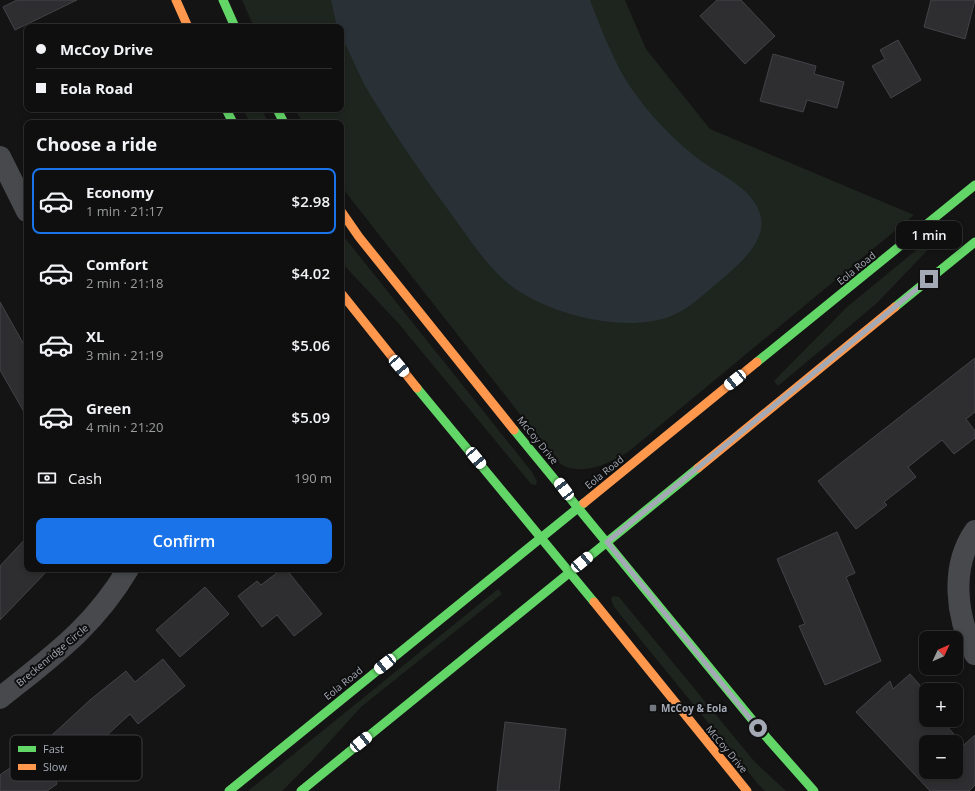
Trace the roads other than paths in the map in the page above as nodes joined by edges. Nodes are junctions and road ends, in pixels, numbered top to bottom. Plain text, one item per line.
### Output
1 (176, 0) edge
2 (223, 0) edge
3 (187, 24) edge
4 (234, 24) edge
5 (0, 156) edge
6 (975, 185) edge
7 (24, 205) edge
8 (344, 215) edge
9 (975, 242) edge
10 (344, 296) edge
11 (578, 507) junction
12 (975, 531) edge
13 (541, 537) junction
14 (607, 542) junction
15 (126, 572) edge
16 (570, 573) junction
17 (975, 654) edge
18 (0, 698) edge
19 (229, 791) edge
20 (301, 791) edge
21 (747, 791) edge
22 (814, 791) edge

1 - 3 main road
2 - 4 main road
5 - 7 street
6 - 11 main road, Eola Road
8 - 11 main road, McCoy Drive
9 - 14 main road
10 - 13 main road, McCoy Drive
11 - 13 main road, Eola Road
11 - 14 main road, McCoy Drive
12 - 17 street
13 - 16 main road, McCoy Drive
13 - 19 main road, Eola Road
14 - 16 main road
14 - 22 main road, McCoy Drive
15 - 18 street, Breckenridge Circle
16 - 20 main road
16 - 21 main road, McCoy Drive

